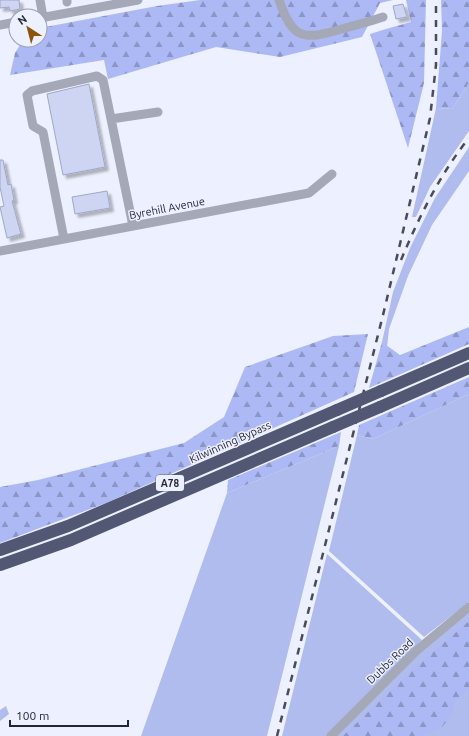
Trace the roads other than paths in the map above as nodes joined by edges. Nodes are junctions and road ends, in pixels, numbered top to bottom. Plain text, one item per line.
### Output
1 (138, 0) edge
2 (279, 0) edge
3 (48, 16) edge
4 (383, 17) dead end
5 (158, 112) dead end
6 (111, 119) junction
7 (332, 174) dead end
8 (133, 226) junction
9 (64, 239) junction
10 (0, 251) edge
11 (469, 353) edge
12 (469, 368) edge
13 (0, 550) edge
14 (0, 565) edge
15 (469, 607) edge
16 (331, 736) edge

1 - 3 street
2 - 4 street
5 - 6 street
6 - 8 street
6 - 9 street
7 - 8 street, Byrehill Avenue
8 - 9 street, Byrehill Avenue
9 - 10 street, Byrehill Avenue
11 - 13 highway, Kilwinning Bypass / A78, bridge
12 - 14 highway, A78, bridge
15 - 16 street, Dubbs Road

